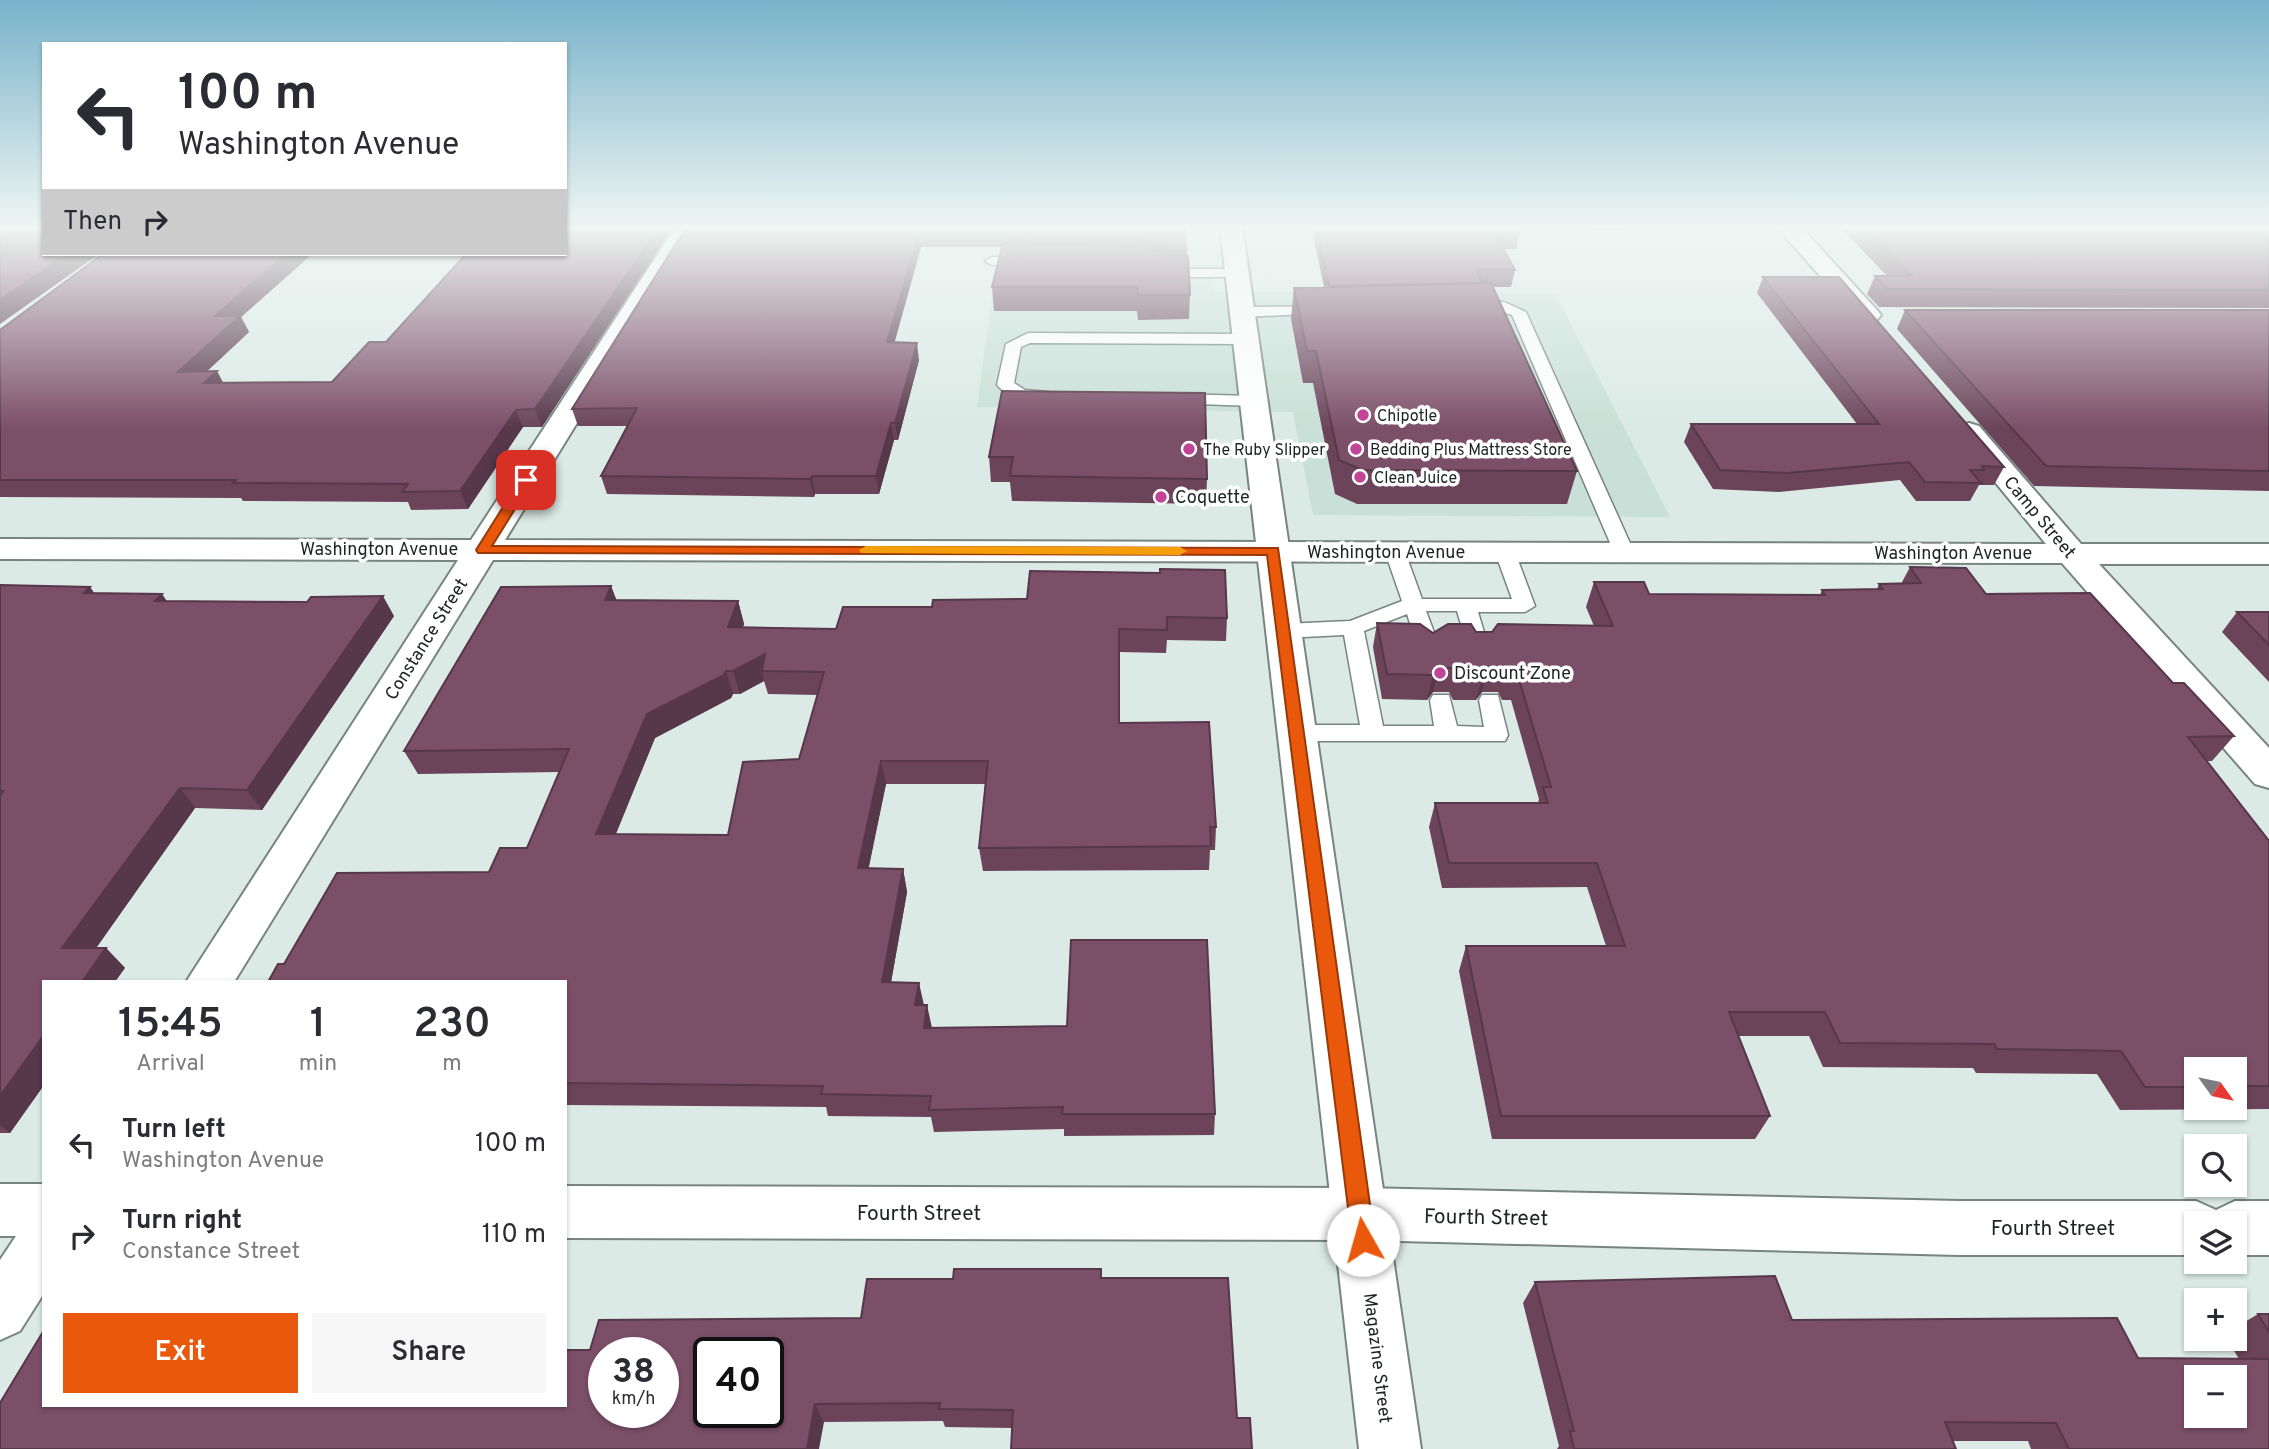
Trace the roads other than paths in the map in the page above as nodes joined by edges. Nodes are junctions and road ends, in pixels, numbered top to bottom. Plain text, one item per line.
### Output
1 (644, 294) edge
2 (1240, 294) edge
3 (1855, 294) edge
4 (1452, 307) edge
5 (1346, 310) edge
6 (1242, 312) junction
7 (1886, 324) dead end
8 (1028, 338) joint
9 (1246, 339) junction
10 (1063, 396) edge
11 (1158, 398) edge
12 (1254, 401) junction
13 (1949, 410) edge
14 (0, 549) edge
15 (483, 550) junction
16 (1273, 551) junction
17 (1395, 552) junction
18 (1505, 552) junction
19 (1624, 552) junction
20 (2071, 553) junction
21 (2269, 554) edge
22 (1412, 605) junction
23 (1466, 605) junction
24 (1353, 628) junction
25 (1284, 631) junction
26 (1429, 648) edge
27 (1478, 649) edge
28 (1441, 700) edge
29 (1490, 700) edge
30 (1297, 733) junction
31 (1373, 734) junction
32 (1447, 734) junction
33 (2269, 774) edge
34 (210, 980) edge
35 (0, 1210) edge
36 (42, 1210) edge
37 (567, 1212) edge
38 (1360, 1214) junction
39 (2184, 1228) edge
40 (2247, 1228) edge
41 (2269, 1228) edge
42 (42, 1245) edge
43 (0, 1311) edge
44 (1390, 1449) edge

1 - 15 street, Constance Street
2 - 6 street, Magazine Street
3 - 7 street
4 - 19 lane
5 - 6 lane
6 - 9 street, Magazine Street
8 - 9 lane
8 - 10 lane
9 - 12 street, Magazine Street
11 - 12 lane
12 - 16 street, Magazine Street
13 - 20 street, Camp Street
14 - 15 street, Washington Avenue
15 - 16 street, Washington Avenue
15 - 34 street, Constance Street
16 - 17 street, Washington Avenue
16 - 25 street, Magazine Street
17 - 18 street, Washington Avenue
17 - 22 lane
18 - 19 street, Washington Avenue
18 - 23 lane
19 - 20 street, Washington Avenue
20 - 21 street, Washington Avenue
20 - 33 street, Camp Street
22 - 23 lane
22 - 24 lane
22 - 26 lane
23 - 27 lane
24 - 25 lane
24 - 31 lane
25 - 30 street, Magazine Street
28 - 32 lane
29 - 32 lane
30 - 31 lane
30 - 38 street, Magazine Street
31 - 32 lane
35 - 36 street
37 - 38 street, Fourth Street
38 - 39 street, Fourth Street
38 - 44 street, Magazine Street
40 - 41 street
42 - 43 street

